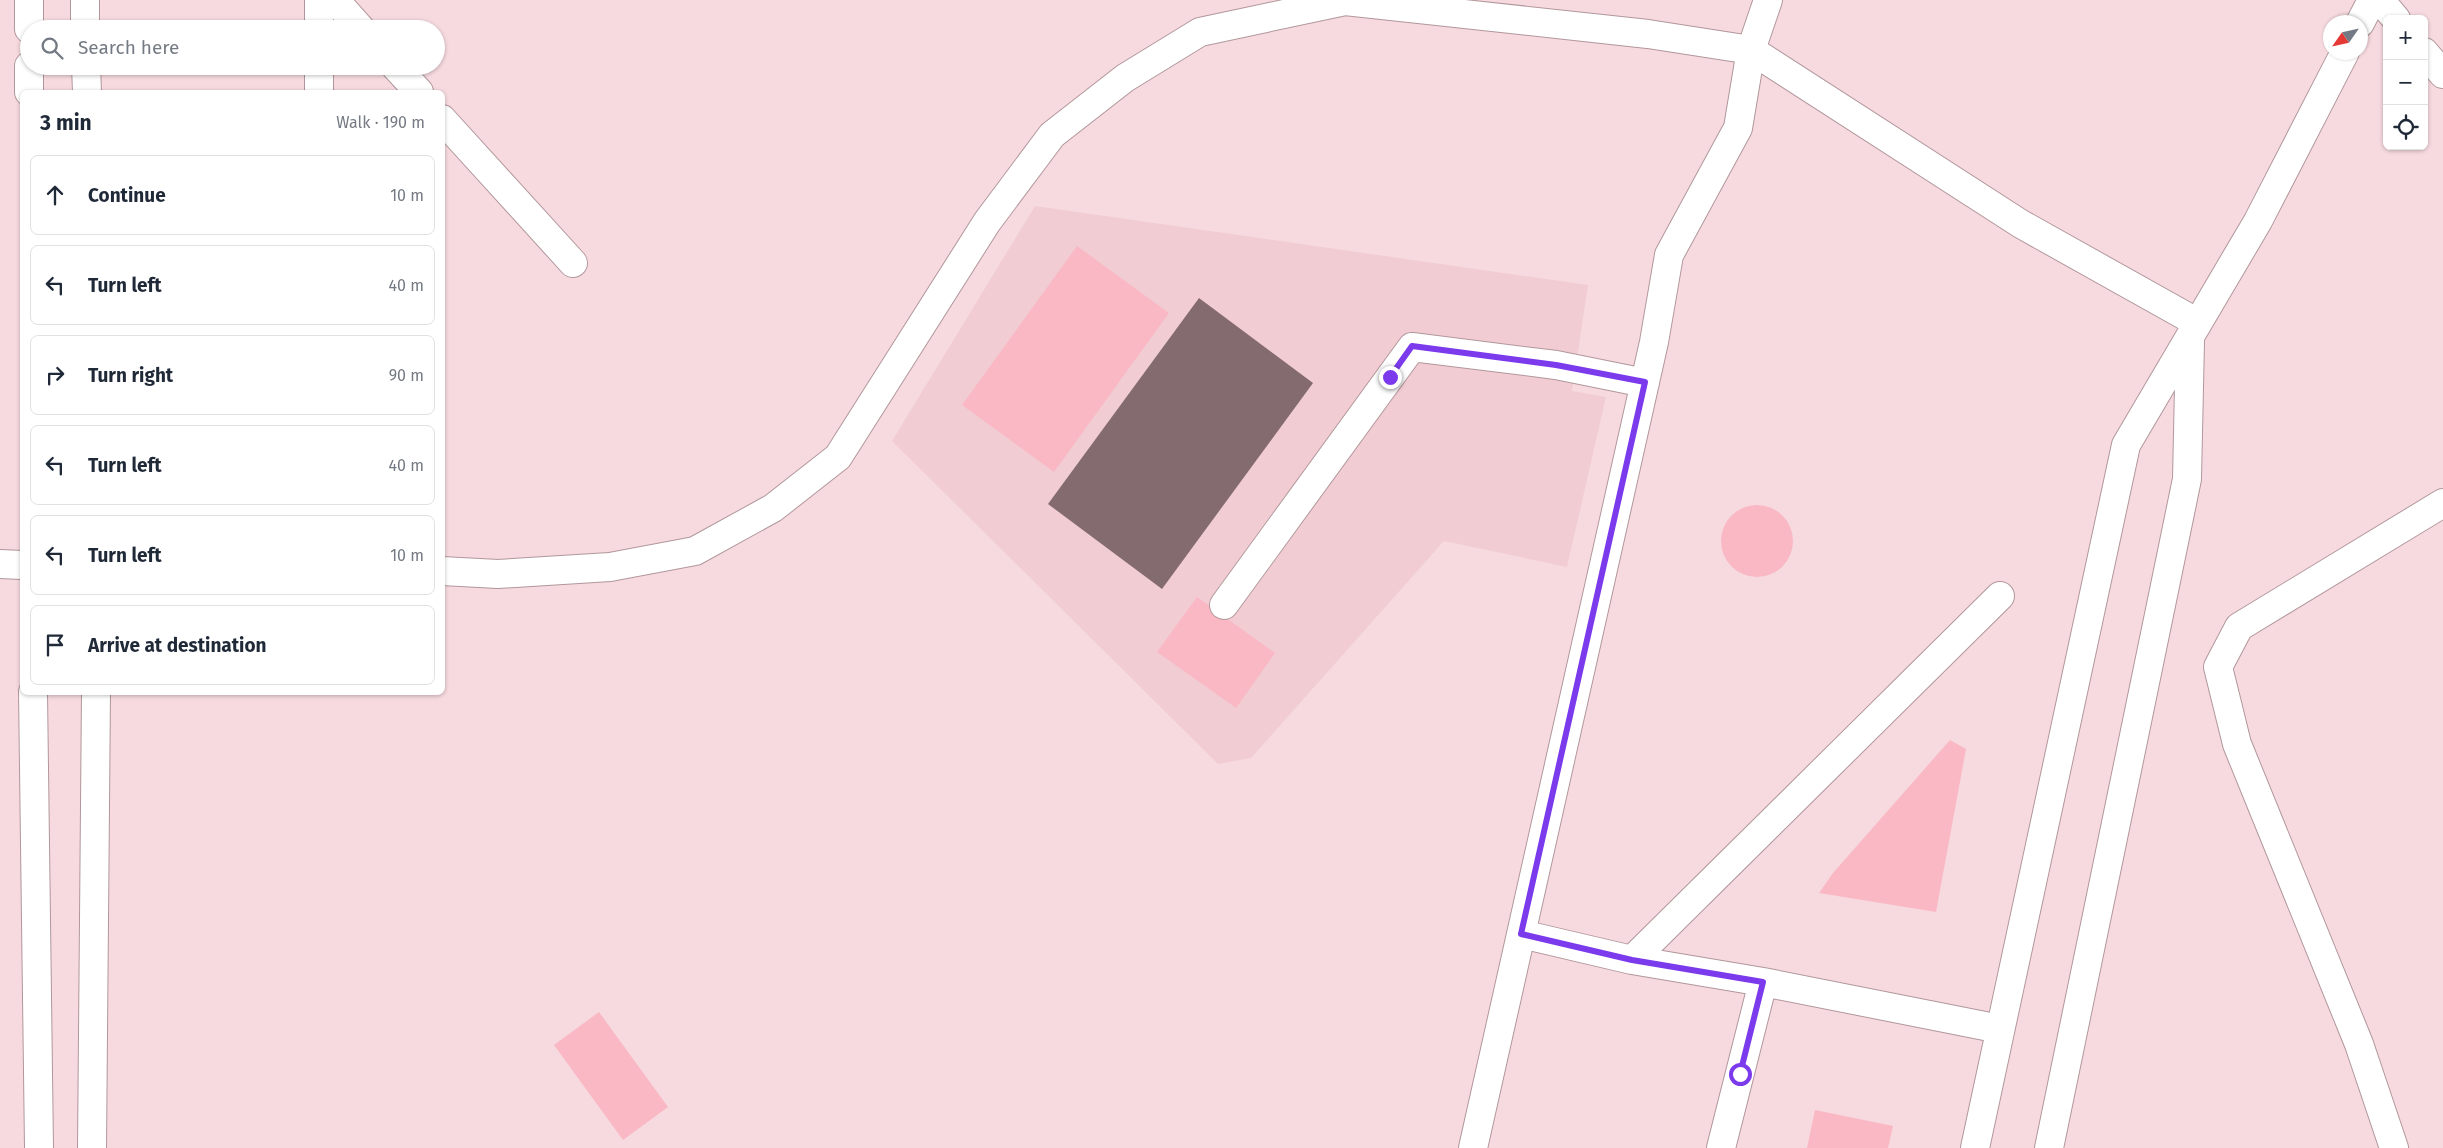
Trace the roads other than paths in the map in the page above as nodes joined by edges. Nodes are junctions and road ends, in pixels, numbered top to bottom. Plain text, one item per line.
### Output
1 (29, 0) edge
2 (85, 0) edge
3 (319, 0) edge
4 (335, 0) edge
5 (1768, 0) edge
6 (2372, 0) edge
7 (2380, 0) edge
8 (2364, 15) edge
9 (2393, 15) edge
10 (29, 20) edge
11 (85, 20) edge
12 (319, 20) edge
13 (353, 20) edge
14 (1751, 50) junction
15 (2428, 57) edge
16 (2341, 60) edge
17 (2443, 74) edge
18 (29, 75) edge
19 (86, 75) edge
20 (319, 75) edge
21 (403, 75) edge
22 (29, 90) edge
23 (87, 90) edge
24 (319, 90) edge
25 (417, 90) edge
26 (445, 122) edge
27 (574, 263) dead end
28 (2194, 331) junction
29 (1645, 382) junction
30 (2443, 503) edge
31 (0, 564) edge
32 (20, 565) edge
33 (445, 571) edge
34 (2000, 596) dead end
35 (1224, 605) dead end
36 (33, 695) edge
37 (96, 695) edge
38 (1521, 934) junction
39 (1632, 960) junction
40 (1763, 982) junction
41 (2000, 1029) junction
42 (39, 1148) edge
43 (92, 1148) edge
44 (1473, 1148) edge
45 (1721, 1148) edge
46 (1975, 1148) edge
47 (2049, 1148) edge
48 (2394, 1148) edge

1 - 10 street
2 - 11 street
3 - 12 street
4 - 13 street
5 - 14 street
6 - 8 street
7 - 9 street
14 - 28 street
14 - 29 street
14 - 33 street
15 - 17 street
16 - 28 street
18 - 22 street
19 - 23 street
20 - 24 street
21 - 25 street
26 - 27 street
28 - 41 street
28 - 47 street
29 - 35 street
29 - 38 street
30 - 48 street
31 - 32 street
34 - 39 street
36 - 42 street
37 - 43 street
38 - 39 street
38 - 44 street
39 - 40 street
40 - 41 street
40 - 45 street
41 - 46 street

